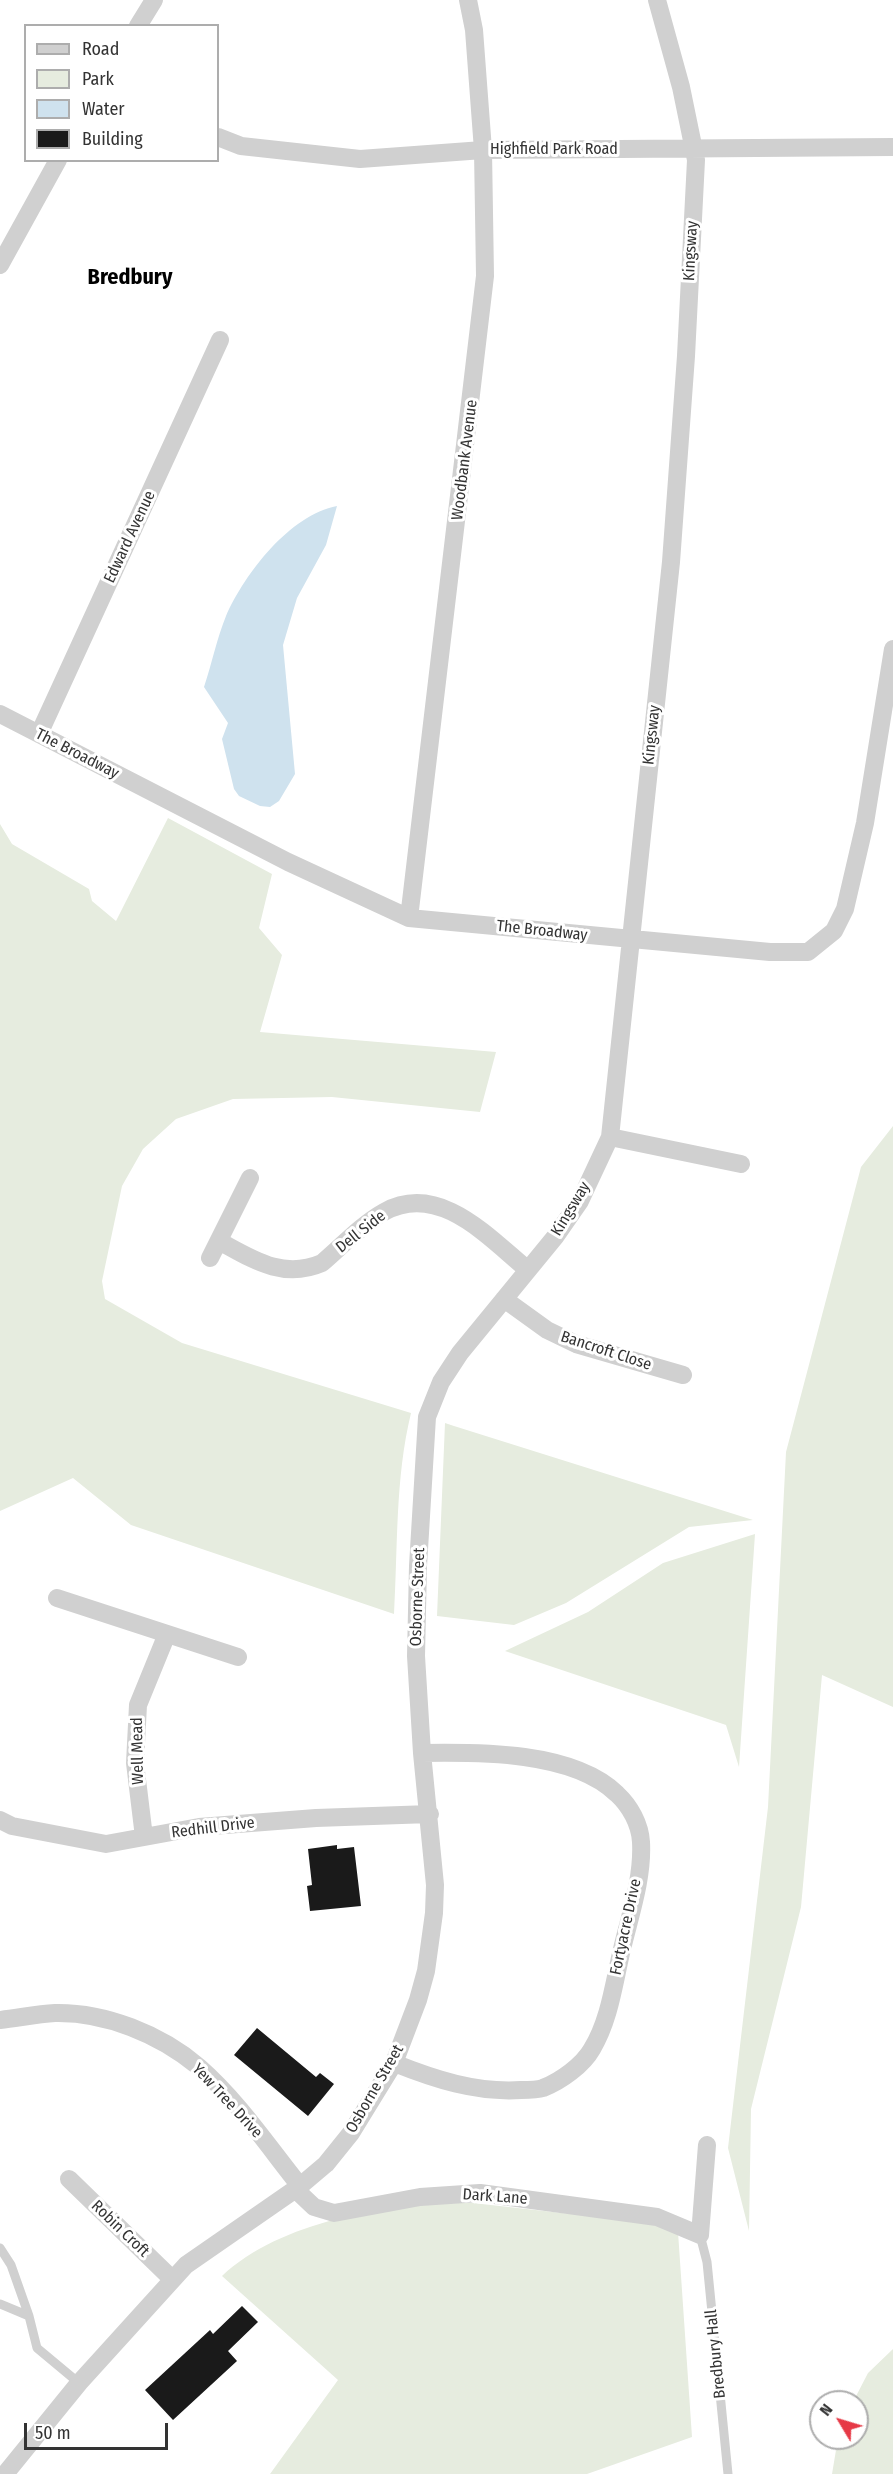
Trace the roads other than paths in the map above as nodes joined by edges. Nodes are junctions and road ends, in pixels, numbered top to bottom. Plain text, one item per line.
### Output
1 (154, 0) edge
2 (468, 0) edge
3 (657, 0) edge
4 (139, 24) edge
5 (219, 137) edge
6 (893, 147) edge
7 (692, 149) junction
8 (483, 150) junction
9 (57, 162) edge
10 (0, 265) edge
11 (220, 340) dead end
12 (893, 649) edge
13 (0, 714) edge
14 (39, 734) junction
15 (409, 918) junction
16 (630, 940) junction
17 (610, 1137) junction
18 (741, 1164) dead end
19 (250, 1178) dead end
20 (219, 1240) junction
21 (210, 1258) dead end
22 (528, 1270) junction
23 (504, 1299) junction
24 (683, 1375) dead end
25 (427, 1417) joint
26 (57, 1598) dead end
27 (167, 1634) junction
28 (238, 1656) dead end
29 (422, 1753) junction
30 (430, 1815) junction
31 (0, 1820) edge
32 (144, 1837) junction
33 (0, 2020) edge
34 (393, 2062) junction
35 (707, 2145) dead end
36 (69, 2179) dead end
37 (297, 2188) junction
38 (700, 2235) junction
39 (0, 2248) edge
40 (172, 2279) junction
41 (0, 2304) edge
42 (29, 2316) junction
43 (79, 2383) junction
44 (5, 2474) edge
45 (728, 2474) edge

1 - 4 street
2 - 8 street, Woodbank Avenue
3 - 7 street, Kingsway
5 - 8 street, Highfield Park Road
6 - 7 street, Highfield Park Road
7 - 8 street, Highfield Park Road
7 - 16 street, Kingsway
8 - 15 street, Woodbank Avenue
9 - 10 street
11 - 14 street, Edward Avenue
12 - 16 street, The Broadway
13 - 14 street, The Broadway
14 - 15 street, The Broadway
15 - 16 street, The Broadway
16 - 17 street, Kingsway
17 - 18 street
17 - 22 street, Kingsway
19 - 20 street
20 - 21 street
20 - 22 street, Dell Side
22 - 23 street, Kingsway
23 - 24 street, Bancroft Close
23 - 25 street, Kingsway
25 - 29 street, Osborne Street
26 - 27 street
27 - 28 street
27 - 32 street, Well Mead
29 - 30 street, Osborne Street
29 - 34 street, Fortyacre Drive
30 - 32 street, Redhill Drive
30 - 34 street, Osborne Street
31 - 32 street, Redhill Drive
33 - 37 street, Yew Tree Drive
34 - 37 street, Osborne Street
35 - 38 street
36 - 40 street, Robin Croft
37 - 38 street, Dark Lane
37 - 40 street, Osborne Street
38 - 45 lane, Bredbury Hall
39 - 42 lane
40 - 43 street, Osborne Street
41 - 42 lane
42 - 43 lane
43 - 44 street, Osborne Street

